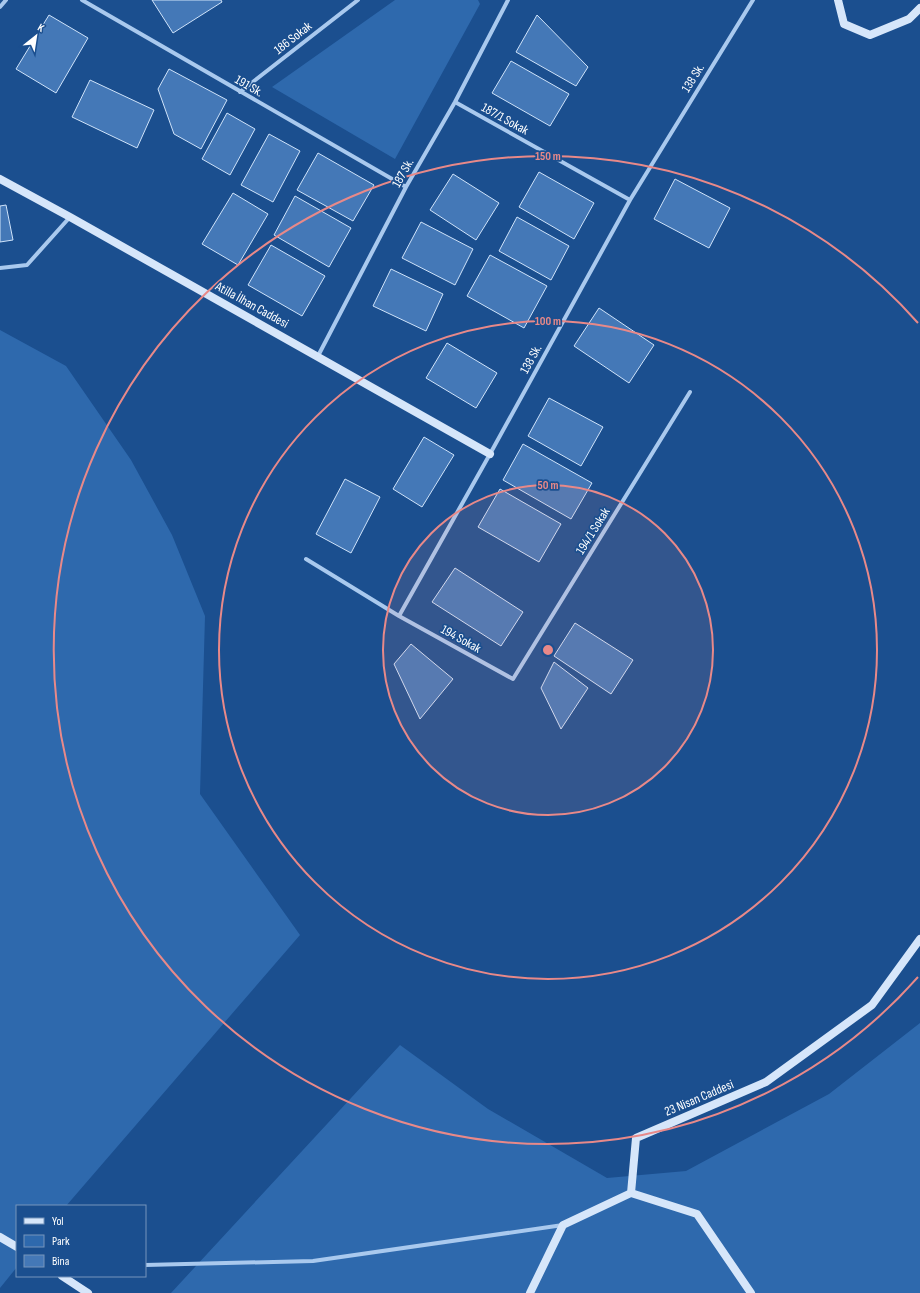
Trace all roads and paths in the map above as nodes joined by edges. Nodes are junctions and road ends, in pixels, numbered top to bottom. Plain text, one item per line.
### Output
1 (6, 0) edge
2 (82, 0) edge
3 (358, 0) edge
4 (508, 0) edge
5 (753, 0) edge
6 (838, 0) edge
7 (0, 7) edge
8 (920, 8) edge
9 (240, 92) junction
10 (455, 102) junction
11 (0, 179) edge
12 (406, 187) junction
13 (630, 200) junction
14 (70, 217) junction
15 (0, 268) edge
16 (318, 356) junction
17 (690, 392) dead end
18 (490, 454) junction
19 (306, 559) dead end
20 (399, 616) junction
21 (513, 679) joint
22 (920, 939) edge
23 (631, 1193) junction
24 (563, 1225) junction
25 (0, 1236) edge
26 (16, 1246) edge
27 (146, 1265) edge
28 (64, 1277) edge
29 (88, 1293) edge
30 (530, 1293) edge
31 (751, 1293) edge

1 - 7 street
2 - 9 street, 191 Sk.
3 - 9 street, 186 Sokak
4 - 10 street, 187 Sk.
5 - 13 street, 138 Sk.
6 - 8 street
9 - 12 street, 191 Sk.
10 - 12 street, 187 Sk.
10 - 13 street, 187/1 Sokak
11 - 14 street, Atilla İlhan Caddesi
12 - 16 street, 187 Sk.
13 - 18 street, 138 Sk.
14 - 15 street
14 - 16 street, Atilla İlhan Caddesi
16 - 18 street, Atilla İlhan Caddesi
17 - 21 street, 194/1 Sokak
18 - 20 street, 138 Sk.
19 - 20 street
20 - 21 street, 194 Sokak
22 - 23 street, 23 Nisan Caddesi
23 - 24 street
23 - 31 street
24 - 27 street
24 - 30 street
25 - 26 street
28 - 29 street

